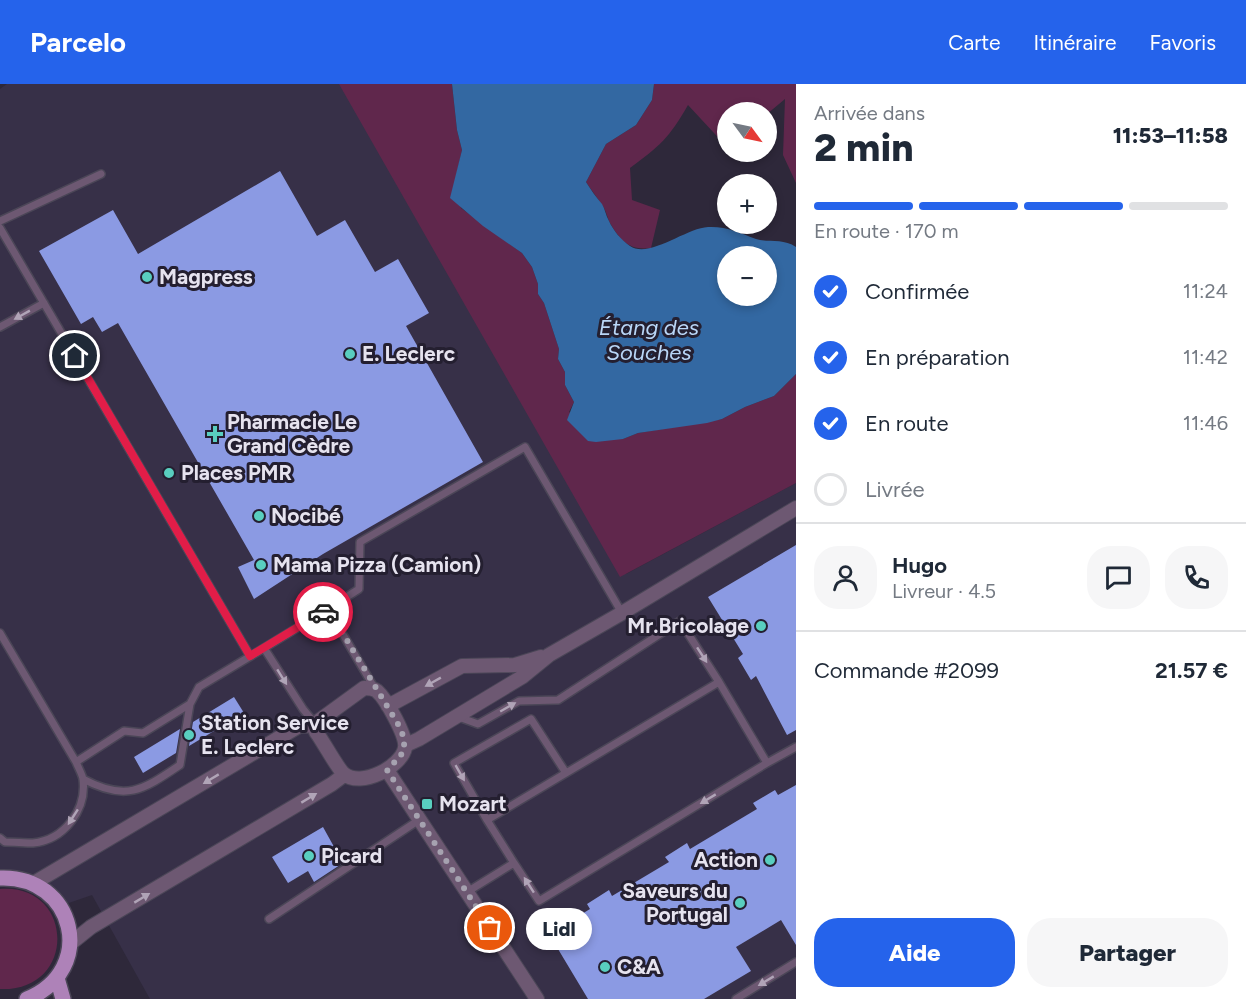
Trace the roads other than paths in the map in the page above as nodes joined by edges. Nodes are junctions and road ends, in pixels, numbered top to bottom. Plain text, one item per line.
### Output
1 (101, 174) dead end
2 (0, 221) edge
3 (0, 228) edge
4 (44, 303) junction
5 (0, 327) edge
6 (796, 508) edge
7 (328, 609) junction
8 (622, 613) junction
9 (0, 633) edge
10 (264, 648) junction
11 (549, 655) junction
12 (250, 656) junction
13 (719, 682) junction
14 (377, 691) junction
15 (190, 704) junction
16 (387, 706) junction
17 (456, 716) junction
18 (316, 725) junction
19 (406, 745) junction
20 (796, 747) edge
21 (76, 762) junction
22 (767, 763) junction
23 (387, 770) junction
24 (566, 773) junction
25 (344, 774) junction
26 (83, 779) junction
27 (419, 820) junction
28 (487, 820) junction
29 (0, 838) edge
30 (514, 863) junction
31 (0, 878) edge
32 (34, 883) junction
33 (467, 892) junction
34 (269, 919) dead end
35 (71, 943) junction
36 (796, 962) edge
37 (57, 978) junction
38 (27, 999) edge
39 (63, 999) edge
40 (537, 999) edge
41 (736, 999) edge

1 - 2 lane
3 - 4 lane
4 -> 5 lane
4 - 12 lane
6 - 8 street
7 - 8 lane
7 - 10 lane
7 - 14 lane
8 - 11 street
9 - 21 lane
10 - 12 lane
10 -> 18 lane
11 -> 16 street
11 - 17 street
12 - 15 lane
17 -> 13 lane
13 - 22 lane
13 - 24 lane
14 - 16 street
14 - 18 street
15 - 21 lane
15 - 26 lane
16 - 19 street
17 - 19 street
18 - 25 street
18 -> 32 street
19 - 23 street
20 - 22 lane
21 - 26 lane
22 -> 30 lane
23 - 25 street
23 - 27 street
24 - 28 lane
24 -> 28 lane
35 -> 25 street
26 -> 29 lane
27 - 33 street
27 - 34 lane
28 - 30 lane
30 - 33 lane
31 - 32 main road
32 - 35 main road
33 - 40 street
35 - 37 main road
36 -> 41 lane
37 - 38 main road
37 - 39 main road

